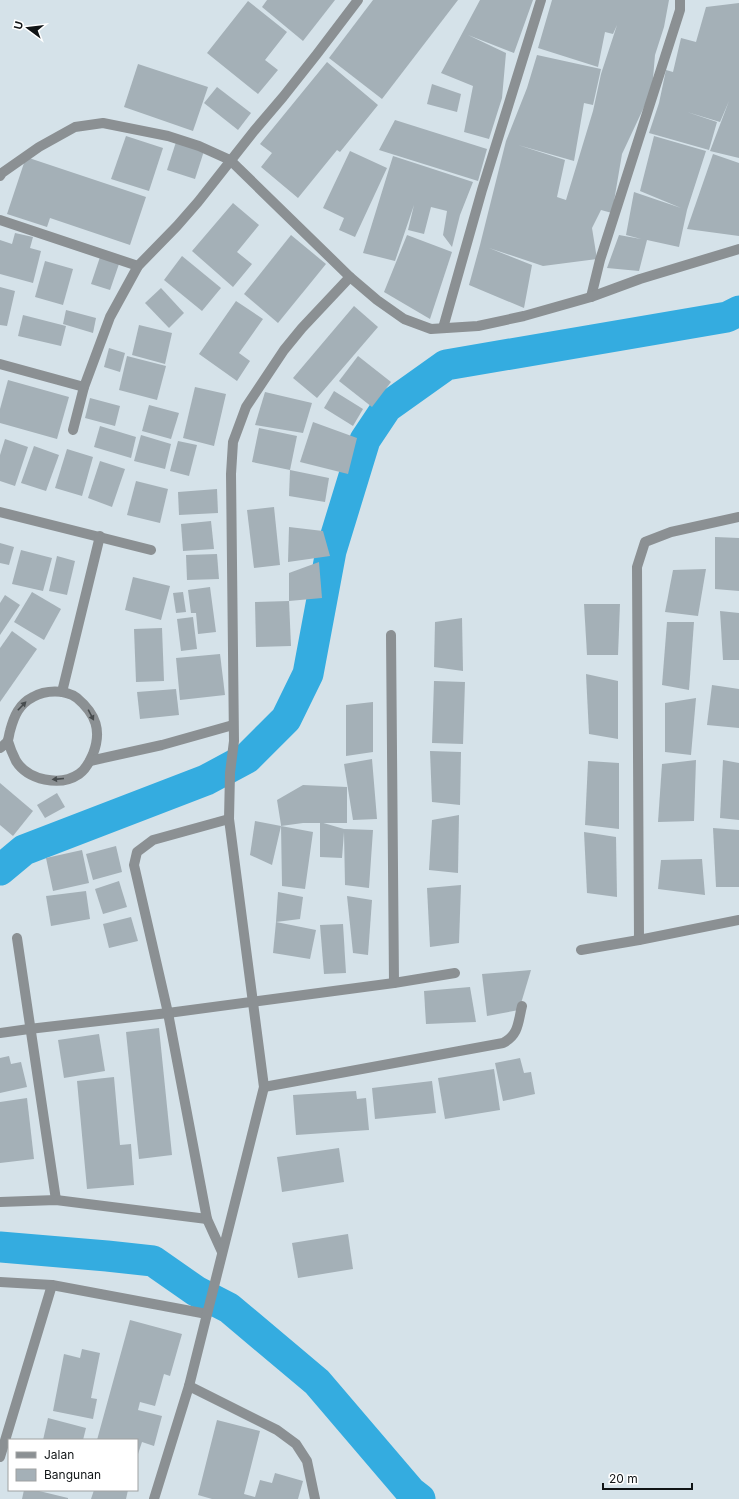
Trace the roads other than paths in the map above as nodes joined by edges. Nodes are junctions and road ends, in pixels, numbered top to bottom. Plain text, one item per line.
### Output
1 (358, 0) edge
2 (541, 0) edge
3 (680, 0) edge
4 (230, 160) junction
5 (0, 176) edge
6 (0, 220) edge
7 (739, 249) edge
8 (138, 266) junction
9 (350, 277) junction
10 (591, 297) junction
11 (443, 328) junction
12 (0, 364) edge
13 (84, 387) junction
14 (73, 430) dead end
15 (0, 512) edge
16 (739, 517) edge
17 (100, 536) junction
18 (152, 550) dead end
19 (391, 635) dead end
20 (62, 692) junction
21 (234, 725) junction
22 (4, 745) edge
23 (90, 761) junction
24 (229, 819) junction
25 (739, 920) edge
26 (17, 938) dead end
27 (639, 940) junction
28 (581, 950) dead end
29 (455, 973) dead end
30 (394, 983) junction
31 (252, 1002) junction
32 (522, 1006) dead end
33 (168, 1013) junction
34 (29, 1029) junction
35 (0, 1033) edge
36 (264, 1087) junction
37 (56, 1200) junction
38 (0, 1202) edge
39 (207, 1219) junction
40 (222, 1252) junction
41 (0, 1282) edge
42 (52, 1285) junction
43 (207, 1314) junction
44 (189, 1386) junction
45 (0, 1457) edge
46 (154, 1499) edge
47 (315, 1499) edge

1 - 4 street
2 - 11 street
3 - 10 street
4 - 5 street
4 - 8 street
4 - 9 street
6 - 8 street
7 - 10 street
8 - 13 street
9 - 11 street
9 - 21 street
10 - 11 street
12 - 13 street
13 - 14 street
15 - 17 street
16 - 27 street
17 - 18 street
17 - 20 street
19 - 30 street
22 -> 20 street
20 -> 23 street
21 - 23 street
21 - 24 street
23 -> 22 street
24 - 31 street
24 - 33 street
25 - 27 street
26 - 34 street
27 - 28 street
29 - 30 street
30 - 31 street
31 - 33 street
31 - 36 street
32 - 36 street
33 - 34 street
33 - 39 street
34 - 35 street
34 - 37 street
36 - 40 street
37 - 38 street
37 - 39 street
39 - 40 street
40 - 43 street
41 - 42 street
42 - 43 street
42 - 45 street
43 - 44 street
44 - 46 street
44 - 47 street

